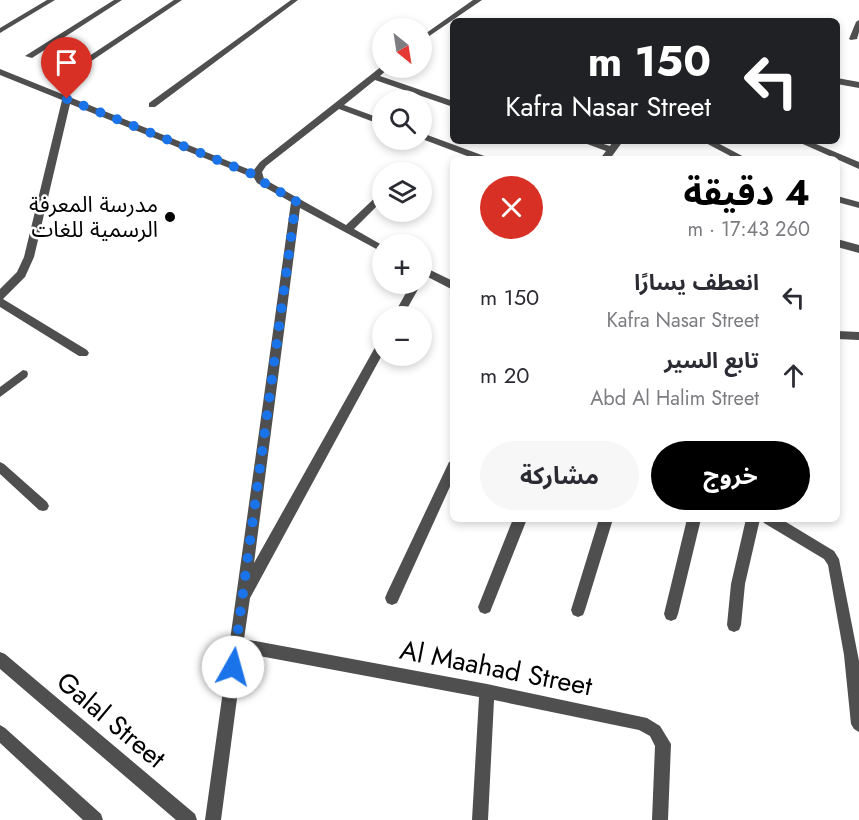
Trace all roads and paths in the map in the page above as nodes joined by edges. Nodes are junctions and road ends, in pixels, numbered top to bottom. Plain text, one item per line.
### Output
1 (52, 0) edge
2 (119, 0) edge
3 (179, 0) edge
4 (295, 0) edge
5 (478, 0) edge
6 (456, 18) edge
7 (859, 22) edge
8 (449, 24) edge
9 (1, 29) edge
10 (432, 33) edge
11 (853, 39) dead end
12 (29, 56) dead end
13 (0, 72) edge
14 (69, 72) dead end
15 (372, 78) edge
16 (376, 78) edge
17 (840, 82) edge
18 (859, 86) edge
19 (67, 99) junction
20 (450, 103) edge
21 (152, 105) dead end
22 (339, 106) junction
23 (372, 118) edge
24 (432, 140) edge
25 (593, 144) edge
26 (616, 144) edge
27 (713, 144) edge
28 (808, 144) edge
29 (612, 150) junction
30 (476, 156) edge
31 (607, 156) edge
32 (737, 156) edge
33 (837, 156) edge
34 (840, 157) edge
35 (859, 165) edge
36 (257, 176) junction
37 (840, 200) edge
38 (296, 201) junction
39 (859, 205) edge
40 (372, 206) edge
41 (348, 229) junction
42 (372, 243) edge
43 (840, 244) edge
44 (859, 249) edge
45 (432, 277) edge
46 (450, 285) edge
47 (0, 296) edge
48 (0, 303) edge
49 (840, 335) edge
50 (859, 336) edge
51 (83, 353) dead end
52 (372, 363) edge
53 (23, 374) dead end
54 (0, 393) edge
55 (0, 467) edge
56 (450, 472) edge
57 (43, 506) dead end
58 (519, 522) edge
59 (605, 522) edge
60 (692, 522) edge
61 (752, 522) edge
62 (774, 522) edge
63 (392, 598) dead end
64 (242, 599) junction
65 (485, 607) dead end
66 (578, 610) dead end
67 (671, 614) dead end
68 (734, 625) dead end
69 (236, 645) junction
70 (855, 655) edge
71 (0, 659) edge
72 (487, 691) junction
73 (859, 724) edge
74 (0, 733) edge
75 (95, 820) edge
76 (189, 820) edge
77 (213, 820) edge
78 (480, 820) edge
79 (660, 820) edge

1 - 9 lane
2 - 12 lane
3 - 14 lane
4 - 21 lane
5 - 6 street
7 - 11 lane
8 - 10 street
13 - 19 street
15 - 22 street
16 - 20 street
17 - 18 street
19 - 36 street
19 - 47 street
22 - 23 street
22 - 36 street
24 - 30 street
25 - 29 street
26 - 29 street
27 - 32 street
28 - 33 street
29 - 31 street
34 - 35 street
36 - 38 street
37 - 39 street
38 - 41 street
38 - 64 street
40 - 41 street
41 - 42 street
43 - 44 street
45 - 46 street
48 - 51 street
49 - 50 street
52 - 64 street
53 - 54 lane
55 - 57 lane
56 - 63 street
58 - 65 street
59 - 66 street
60 - 67 street
61 - 68 street
62 - 70 street
64 - 69 street
69 - 72 street, Al Maahad Street
69 - 77 street
70 - 73 street
71 - 76 street, Galal Street
72 - 78 street
72 - 79 street, Al Maahad Street
74 - 75 street

